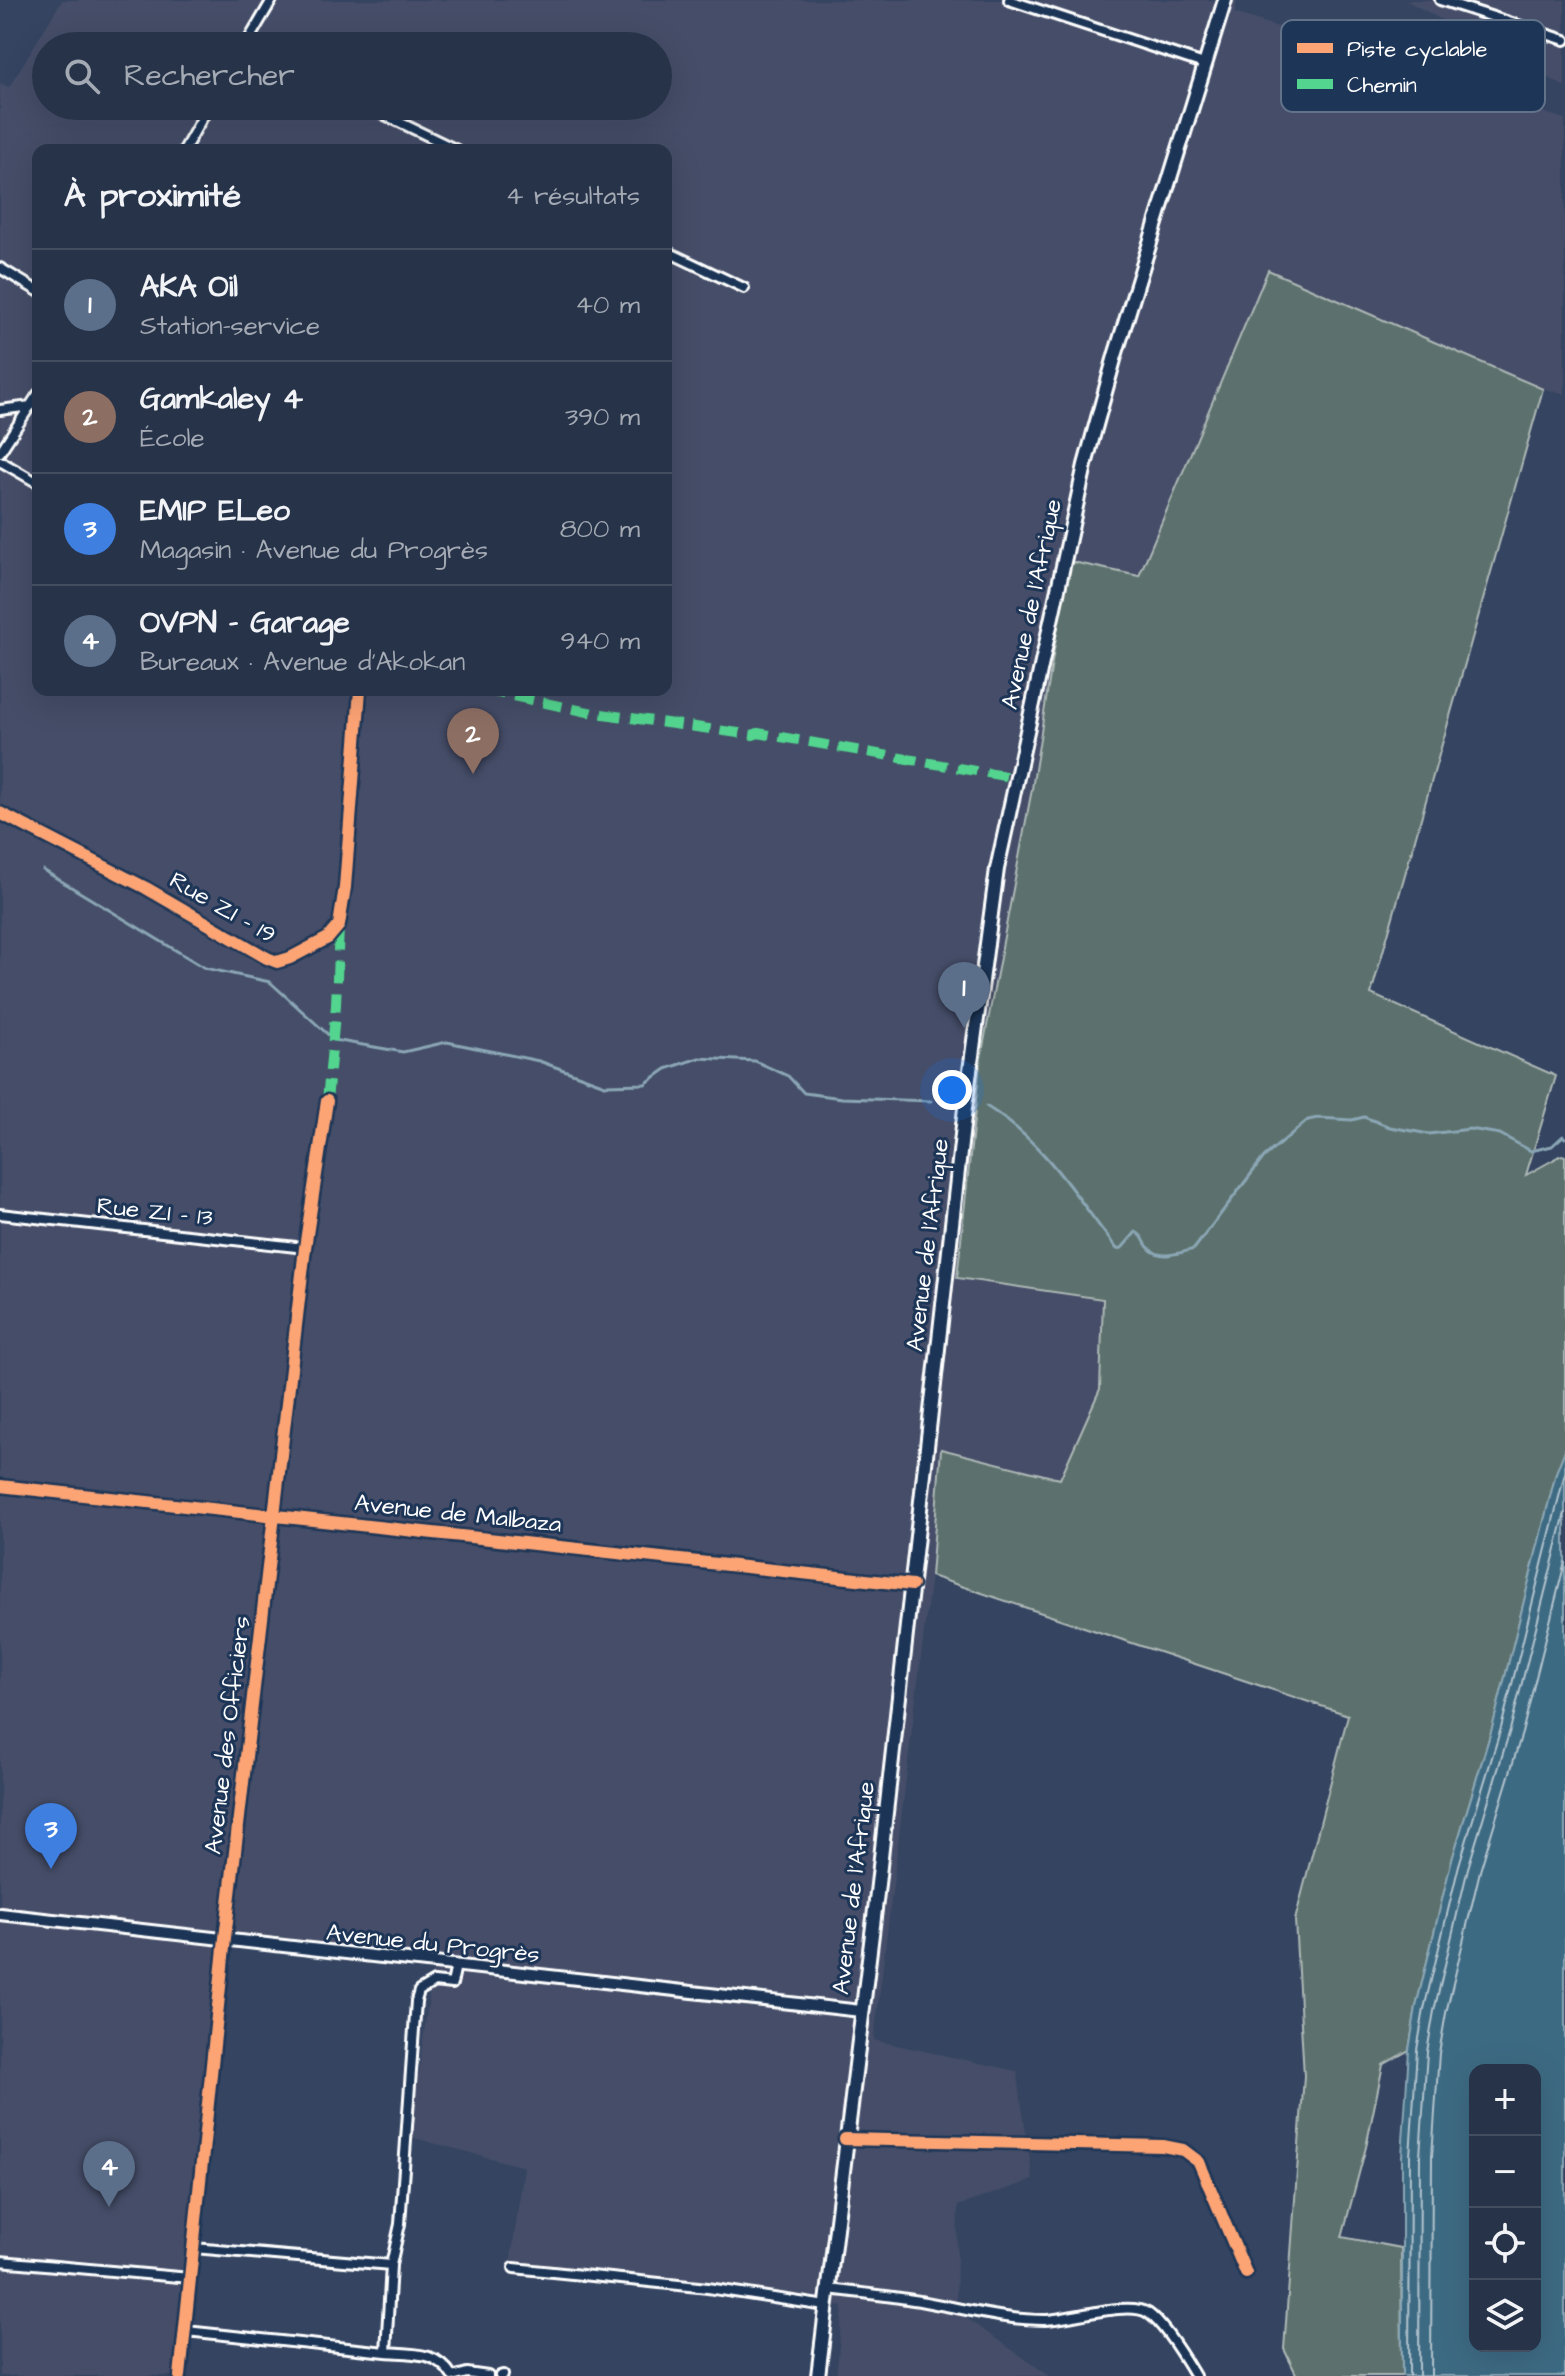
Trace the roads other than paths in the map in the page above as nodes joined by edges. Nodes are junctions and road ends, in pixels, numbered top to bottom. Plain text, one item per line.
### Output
1 (272, 0) edge
2 (1009, 0) edge
3 (1225, 0) edge
4 (1440, 0) edge
5 (1502, 20) edge
6 (253, 32) edge
7 (1545, 34) edge
8 (1565, 40) edge
9 (1204, 64) junction
10 (201, 120) edge
11 (395, 120) edge
12 (187, 144) edge
13 (445, 144) edge
14 (672, 254) edge
15 (0, 268) edge
16 (32, 287) edge
17 (744, 288) dead end
18 (31, 406) joint
19 (0, 410) edge
20 (0, 452) edge
21 (0, 461) edge
22 (32, 480) edge
23 (360, 696) edge
24 (0, 813) edge
25 (327, 1101) dead end
26 (0, 1214) edge
27 (305, 1248) junction
28 (0, 1486) edge
29 (276, 1516) junction
30 (912, 1585) junction
31 (0, 1914) edge
32 (225, 1938) junction
33 (456, 1965) junction
34 (861, 2011) junction
35 (845, 2139) junction
36 (194, 2248) junction
37 (0, 2261) edge
38 (391, 2265) junction
39 (514, 2268) dead end
40 (1246, 2273) dead end
41 (190, 2278) junction
42 (828, 2289) junction
43 (826, 2306) junction
44 (186, 2331) junction
45 (386, 2352) junction
46 (180, 2376) edge
47 (454, 2376) edge
48 (488, 2376) edge
49 (818, 2376) edge
50 (1195, 2376) edge

1 - 6 street
2 - 9 street
3 - 9 main road, Avenue de l'Afrique
4 - 5 street
7 - 8 street
9 - 30 main road, Avenue de l'Afrique
10 - 12 street
11 - 13 street
14 - 17 street
15 - 16 street
18 - 19 street
18 - 20 street
21 - 22 street
23 - 24 street, Rue ZI - 19
25 - 27 street, Avenue des Officiers
26 - 27 street, Rue ZI - 13
27 - 29 street, Avenue des Officiers
28 - 29 street, Avenue de Malbaza
29 - 30 street, Avenue de Malbaza
29 - 32 street, Avenue des Officiers
30 - 34 main road, Avenue de l'Afrique
31 - 32 street, Avenue du Progrès
32 - 33 street, Avenue du Progrès
32 - 36 street, Avenue des Officiers
33 - 34 street, Avenue du Progrès
33 - 38 street
34 - 35 main road, Avenue de l'Afrique
35 - 40 street
35 - 42 main road, Avenue de l'Afrique
36 - 38 street
36 - 41 street, Avenue des Officiers
37 - 41 street
38 - 45 street
39 - 43 street
41 - 44 street, Avenue des Officiers
42 - 43 main road, Avenue de l'Afrique
42 - 50 street
43 - 49 main road, Avenue de l'Afrique
44 - 45 street
44 - 46 street, Avenue des Officiers
45 - 47 street
47 - 48 street

